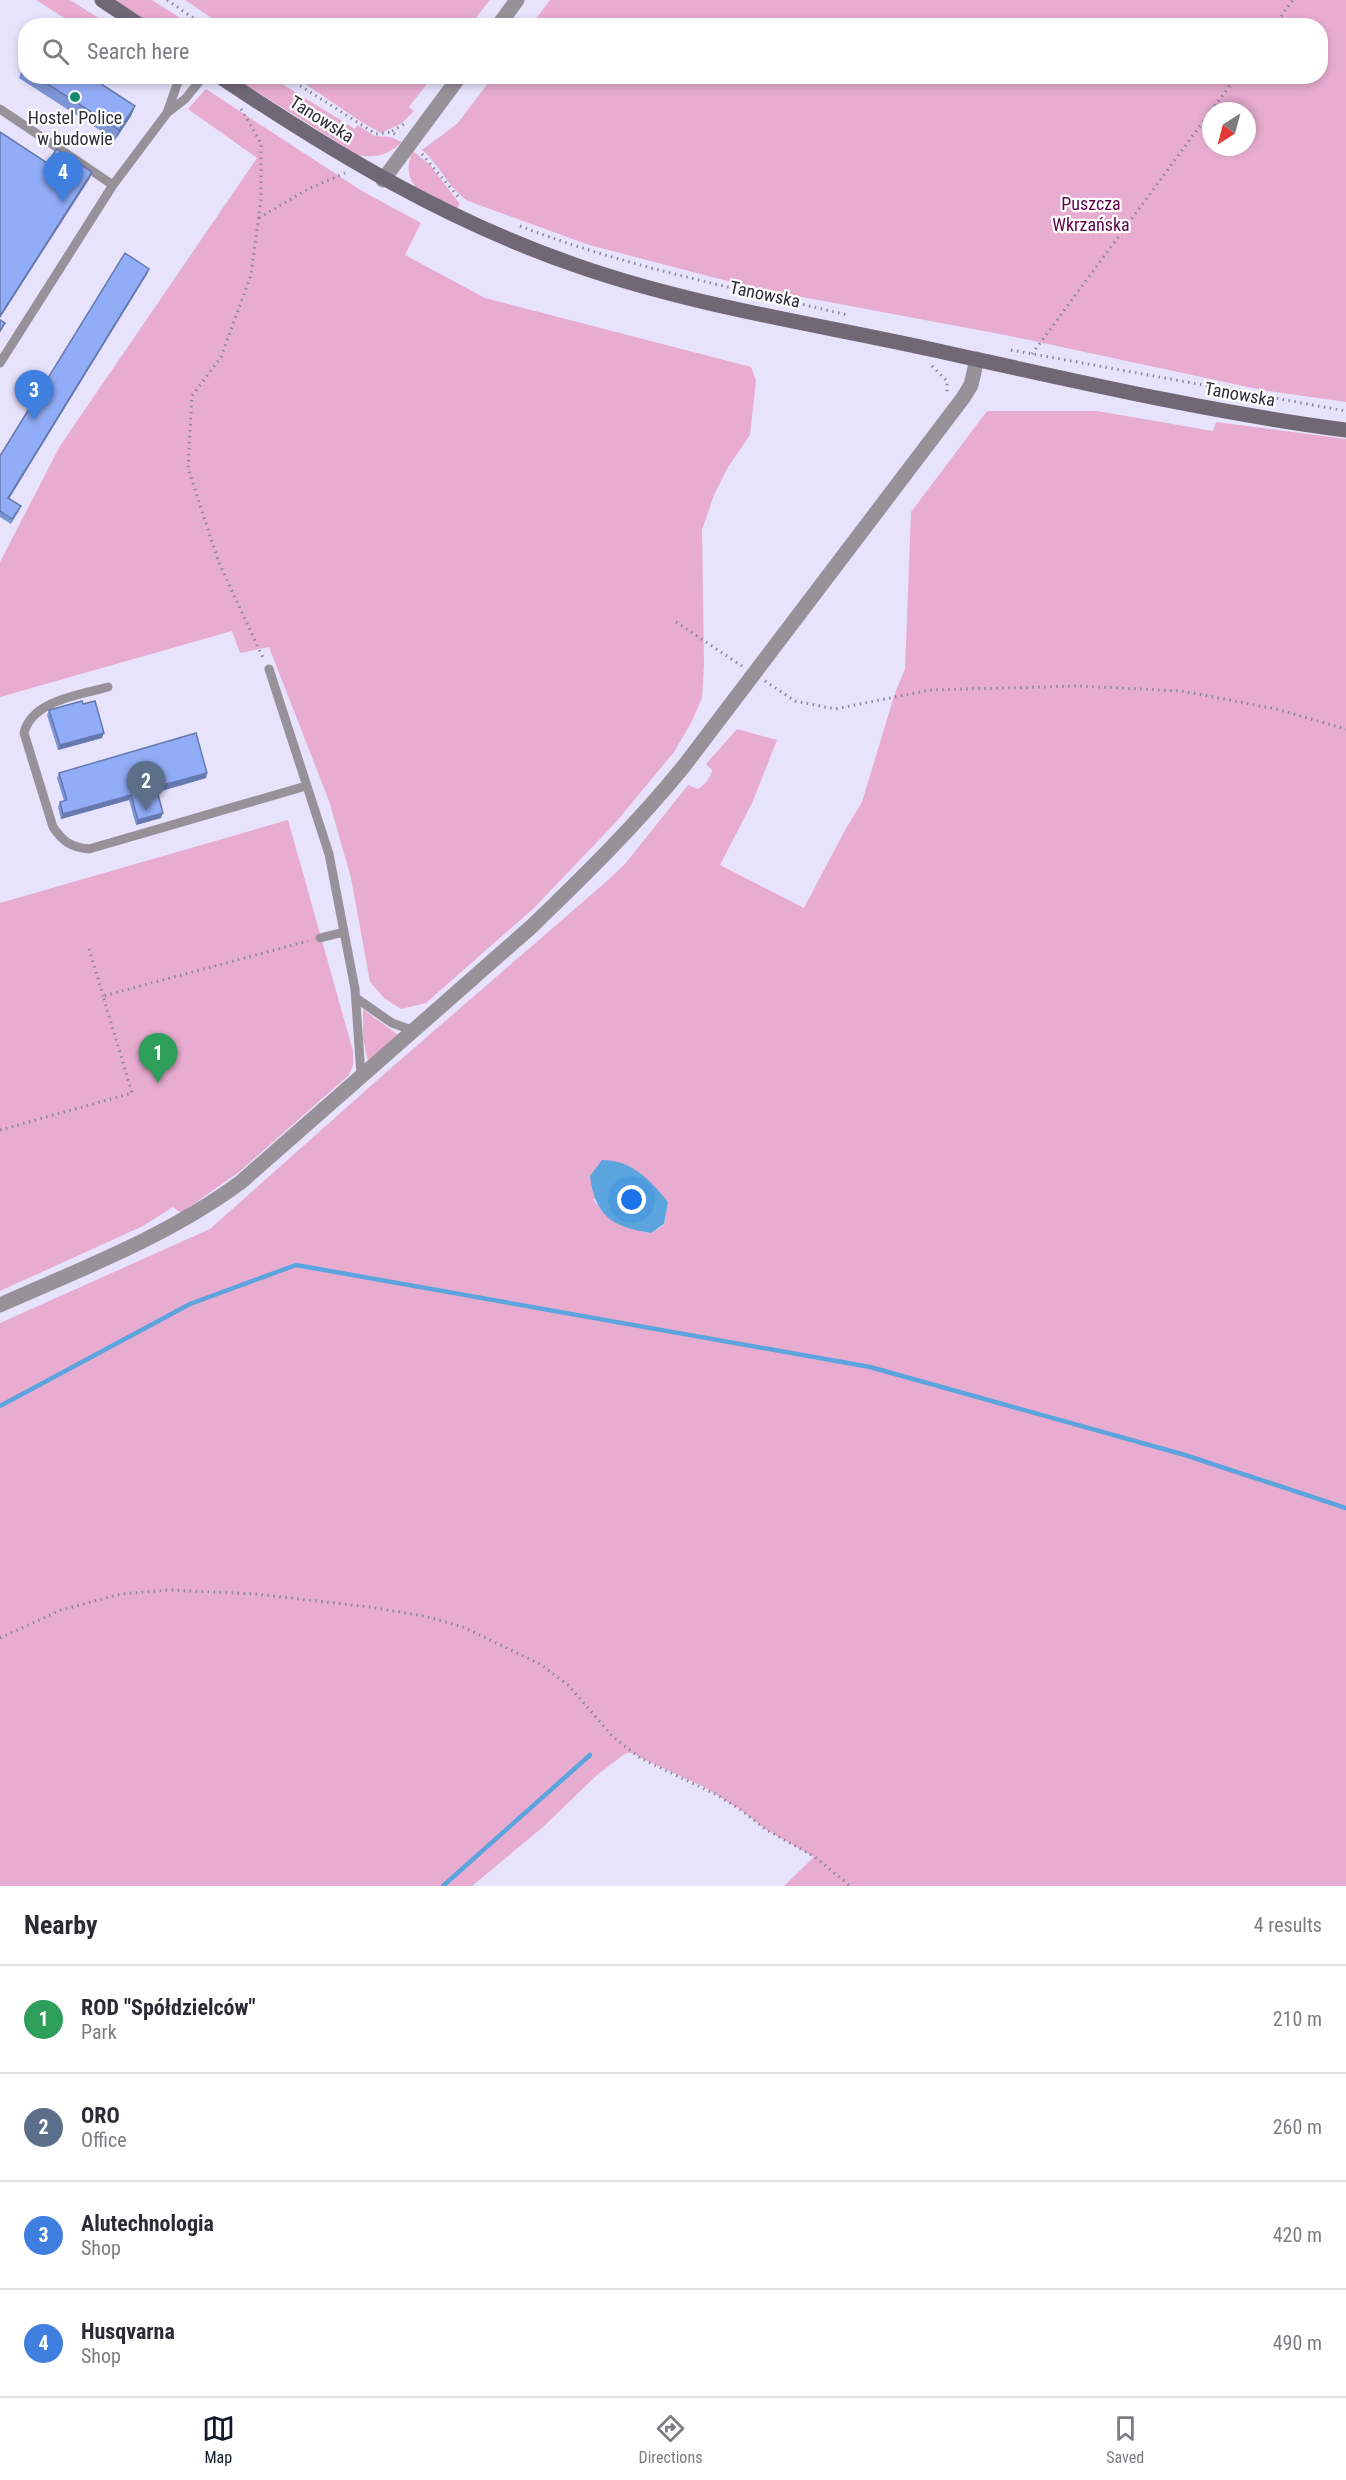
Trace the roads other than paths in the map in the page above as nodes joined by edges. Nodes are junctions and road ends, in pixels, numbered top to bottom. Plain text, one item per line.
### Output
1 (102, 0) edge
2 (517, 0) edge
3 (129, 18) edge
4 (504, 18) edge
5 (177, 84) edge
6 (197, 84) edge
7 (230, 84) edge
8 (454, 84) edge
9 (0, 110) edge
10 (167, 113) junction
11 (383, 180) junction
12 (113, 184) junction
13 (977, 359) junction
14 (0, 363) edge
15 (1346, 430) edge
16 (269, 669) road end
17 (108, 687) dead end
18 (306, 786) junction
19 (344, 932) junction
20 (320, 938) road end
21 (356, 998) junction
22 (412, 1030) junction
23 (361, 1075) junction
24 (0, 1305) edge

1 - 3 main road
2 - 4 street
5 - 10 lane
6 - 10 lane
7 - 11 main road, Tanowska
8 - 11 street
9 - 12 lane
10 - 12 lane
11 - 13 main road, Tanowska
12 - 14 lane
13 - 15 main road, Tanowska
13 - 22 street
16 - 18 lane
17 - 18 lane
18 - 19 lane
19 - 20 lane
19 - 21 lane
21 - 22 lane
21 - 23 lane
22 - 23 street
23 - 24 street

